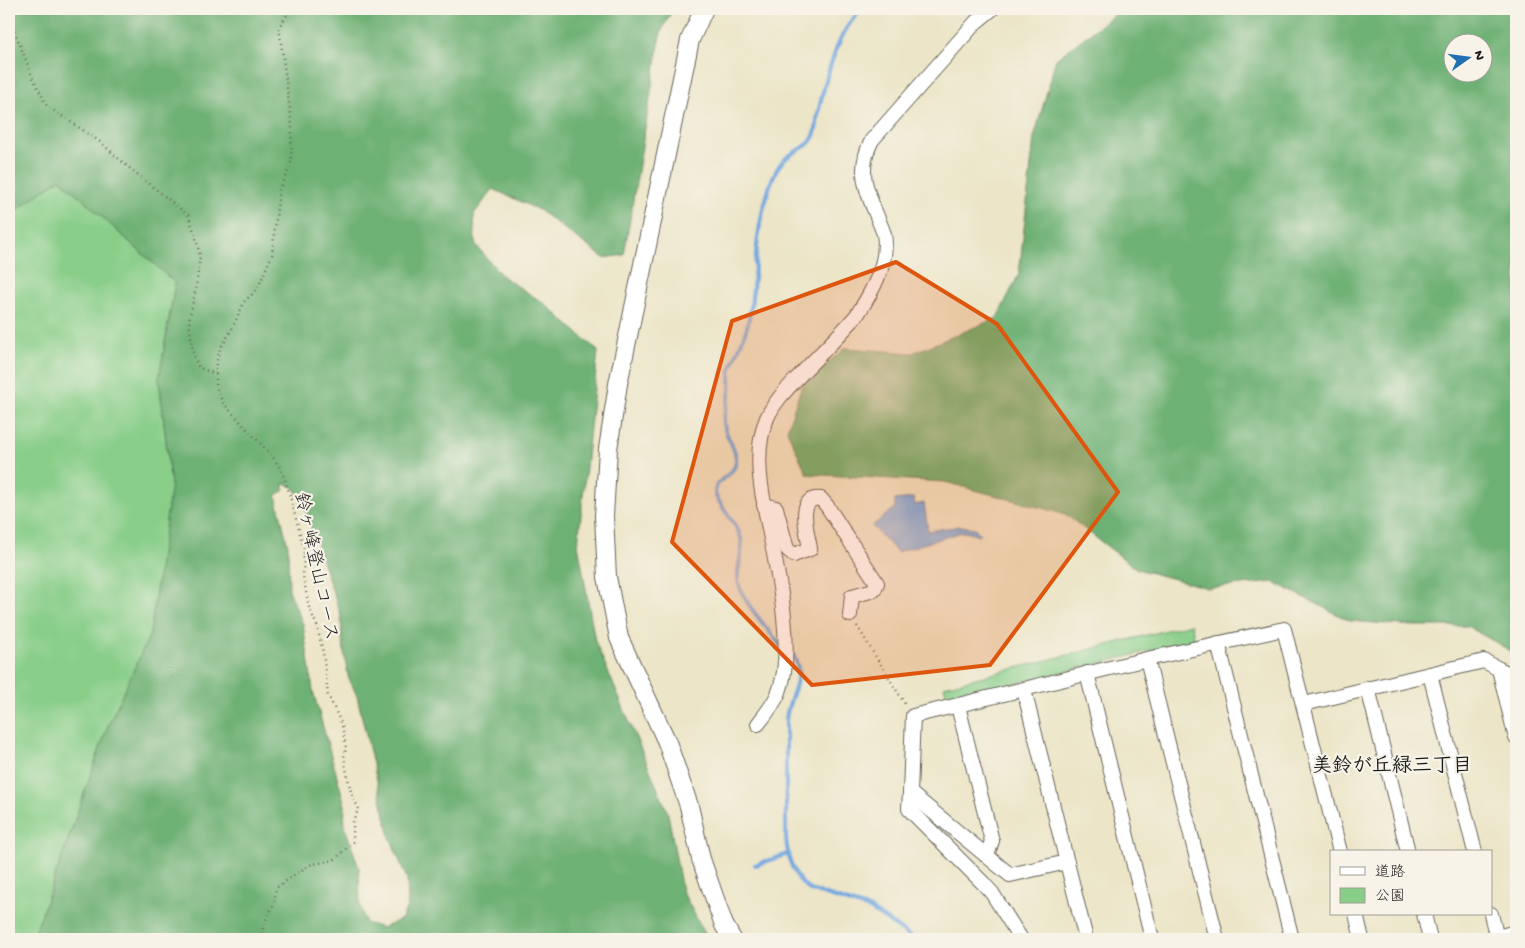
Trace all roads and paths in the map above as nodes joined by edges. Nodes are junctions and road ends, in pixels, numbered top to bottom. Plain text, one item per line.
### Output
1 (291, 9) edge
2 (704, 9) edge
3 (992, 9) edge
4 (9, 17) edge
5 (216, 374) junction
6 (764, 505) junction
7 (850, 615) joint
8 (1218, 643) junction
9 (1147, 659) junction
10 (1499, 669) junction
11 (1087, 673) junction
12 (1430, 674) junction
13 (1516, 677) edge
14 (1368, 688) junction
15 (1024, 690) junction
16 (914, 703) dead end
17 (1304, 704) junction
18 (958, 706) junction
19 (758, 724) dead end
20 (1516, 738) edge
21 (910, 793) junction
22 (1340, 850) edge
23 (1408, 850) edge
24 (1474, 850) edge
25 (987, 855) junction
26 (1066, 862) junction
27 (1356, 916) edge
28 (1424, 916) edge
29 (1491, 916) edge
30 (1516, 932) edge
31 (263, 939) edge
32 (732, 939) edge
33 (1021, 939) edge
34 (1086, 939) edge
35 (1152, 939) edge
36 (1217, 939) edge
37 (1292, 939) edge
38 (1362, 939) edge
39 (1430, 939) edge
40 (1494, 939) edge

1 - 5 path, 鈴ヶ峰登山コース
2 - 32 street
3 - 6 street
4 - 5 path
5 - 31 path, 鈴ヶ峰登山コース
6 - 7 street
6 - 19 street
7 - 16 path
8 - 9 street
8 - 17 street
8 - 37 street
9 - 11 street
9 - 36 street
10 - 12 street
10 - 13 street
10 - 20 street
11 - 15 street
11 - 35 street
12 - 14 street
12 - 24 street
14 - 17 street
14 - 23 street
15 - 18 street
15 - 26 street
17 - 22 street
18 - 21 street
18 - 25 street
21 - 25 street
21 - 33 street
25 - 26 street
26 - 34 street
27 - 38 street
28 - 39 street
29 - 40 street
30 - 40 street

